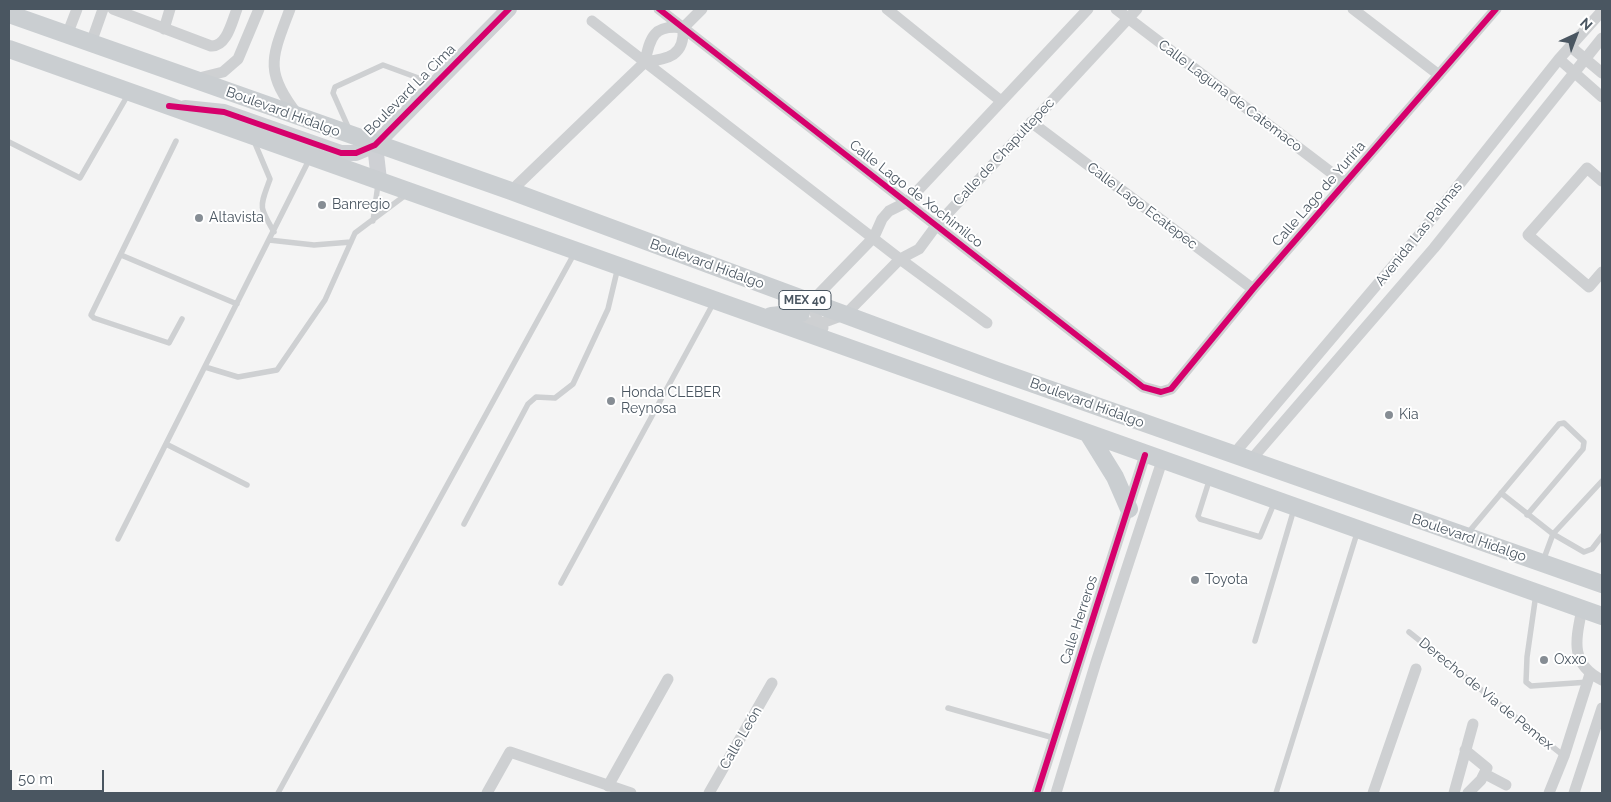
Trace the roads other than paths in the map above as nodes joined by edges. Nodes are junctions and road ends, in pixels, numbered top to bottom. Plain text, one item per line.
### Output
1 (77, 9) edge
2 (103, 9) edge
3 (113, 9) edge
4 (170, 9) edge
5 (237, 9) edge
6 (259, 9) edge
7 (290, 9) edge
8 (509, 9) edge
9 (659, 9) edge
10 (702, 9) edge
11 (887, 9) edge
12 (1088, 9) edge
13 (1116, 9) edge
14 (1137, 9) edge
15 (1353, 9) edge
16 (1496, 9) edge
17 (1602, 11) edge
18 (9, 14) edge
19 (1128, 18) junction
20 (592, 21) dead end
21 (164, 28) junction
22 (683, 28) junction
23 (67, 35) junction
24 (1602, 38) edge
25 (91, 43) junction
26 (1571, 47) junction
27 (9, 49) edge
28 (1585, 58) junction
29 (1559, 60) junction
30 (645, 62) junction
31 (1574, 72) junction
32 (1602, 73) edge
33 (1439, 75) junction
34 (192, 80) junction
35 (434, 84) junction
36 (130, 92) junction
37 (1602, 97) edge
38 (1001, 101) junction
39 (170, 106) junction
40 (301, 118) junction
41 (1031, 122) junction
42 (251, 135) junction
43 (352, 136) junction
44 (176, 141) dead end
45 (9, 142) edge
46 (375, 144) junction
47 (311, 156) junction
48 (379, 180) junction
49 (1602, 181) edge
50 (1344, 183) junction
51 (411, 191) junction
52 (511, 192) junction
53 (907, 202) junction
54 (373, 221) junction
55 (936, 226) junction
56 (274, 232) junction
57 (1419, 235) junction
58 (874, 238) junction
59 (269, 240) junction
60 (351, 242) junction
61 (1434, 248) junction
62 (576, 250) junction
63 (121, 255) junction
64 (900, 259) junction
65 (618, 265) junction
66 (1602, 272) edge
67 (1253, 289) junction
68 (715, 299) junction
69 (804, 299) junction
70 (237, 304) junction
71 (846, 314) junction
72 (766, 317) junction
73 (182, 319) dead end
74 (987, 323) dead end
75 (819, 324) junction
76 (838, 342) junction
77 (205, 367) junction
78 (1161, 392) joint
79 (1267, 415) junction
80 (1280, 426) junction
81 (1089, 435) junction
82 (166, 444) junction
83 (1145, 455) junction
84 (1233, 455) junction
85 (1162, 461) junction
86 (1250, 461) junction
87 (1210, 478) junction
88 (1602, 481) edge
89 (246, 486) dead end
90 (1501, 492) junction
91 (1275, 500) junction
92 (1295, 507) junction
93 (1129, 509) junction
94 (1527, 515) junction
95 (464, 524) dead end
96 (1358, 528) junction
97 (1552, 534) junction
98 (1466, 536) junction
99 (1602, 536) edge
100 (118, 539) dead end
101 (1542, 564) junction
102 (562, 583) dead end
103 (1602, 584) edge
104 (1536, 592) junction
105 (1582, 609) junction
106 (1602, 616) edge
107 (1409, 632) dead end
108 (1255, 641) dead end
109 (1416, 668) dead end
110 (1590, 678) junction
111 (668, 679) dead end
112 (1602, 680) edge
113 (772, 683) dead end
114 (948, 708) dead end
115 (1602, 708) edge
116 (1473, 724) dead end
117 (1054, 738) junction
118 (1465, 750) junction
119 (1564, 756) junction
120 (1485, 774) junction
121 (1506, 785) dead end
122 (608, 786) junction
123 (278, 793) edge
124 (488, 793) edge
125 (631, 793) edge
126 (709, 793) edge
127 (1037, 793) edge
128 (1056, 793) edge
129 (1276, 793) edge
130 (1373, 793) edge
131 (1454, 793) edge
132 (1468, 793) edge
133 (1548, 793) edge
134 (1574, 793) edge

1 - 23 street
2 - 25 street
3 - 21 street
4 - 21 street
5 - 21 street
6 - 34 street
7 - 40 street
8 - 35 street, Boulevard La Cima
9 - 22 street, Calle Lago de Xochimilco
10 - 22 street
11 - 38 street
12 - 38 street
13 - 19 street, Calle Laguna de Catemaco
14 - 19 street, Calle de Chapultepec
15 - 33 street
16 - 33 street, Calle Lago de Yuriria
17 - 26 street, Avenida Las Palmas
18 - 23 main road, Boulevard Hidalgo / MEX 40
19 - 41 street, Calle de Chapultepec
19 - 50 street, Calle Laguna de Catemaco
20 - 30 street
22 - 30 street
22 - 30 street
22 - 53 street, Calle Lago de Xochimilco
23 - 25 main road, Boulevard Hidalgo / MEX 40
24 - 28 street, Avenida Las Palmas
25 - 34 main road, Boulevard Hidalgo / MEX 40
26 - 28 street
26 - 29 street, Avenida Las Palmas
27 - 36 main road, Boulevard Hidalgo / MEX 40
28 - 31 street, Avenida Las Palmas
28 - 32 street
29 - 31 street
29 - 57 street, Avenida Las Palmas
30 - 52 street
30 - 58 street
31 - 37 street
31 - 61 street, Avenida Las Palmas
33 - 50 street, Calle Lago de Yuriria
34 - 40 main road, Boulevard Hidalgo / MEX 40
35 - 43 lane
35 - 46 street, Boulevard La Cima
36 - 39 main road, Boulevard Hidalgo / MEX 40
36 - 45 lane
38 - 53 street
39 - 42 main road, Boulevard Hidalgo / MEX 40
39 - 46 street, Boulevard La Cima
40 - 43 main road, Boulevard Hidalgo / MEX 40
41 - 55 street, Calle de Chapultepec
41 - 67 street, Calle Lago Ecatepec
42 - 47 main road, Boulevard Hidalgo / MEX 40
42 - 56 lane
43 - 46 main road, Boulevard Hidalgo / MEX 40
44 - 63 lane
46 - 48 street
46 - 52 main road, Boulevard Hidalgo / MEX 40
47 - 48 main road, Boulevard Hidalgo / MEX 40
47 - 56 lane
48 - 51 main road, Boulevard Hidalgo / MEX 40
48 - 54 lane
49 - 66 street
50 - 67 street, Calle Lago de Yuriria
51 - 54 lane
51 - 62 main road, Boulevard Hidalgo / MEX 40
52 - 69 main road, Boulevard Hidalgo / MEX 40
53 - 55 street, Calle Lago de Xochimilco
53 - 58 street
54 - 60 lane
55 - 64 street, Calle de Chapultepec
55 - 78 street, Calle Lago de Xochimilco
56 - 59 lane
57 - 61 street
57 - 79 street, Avenida Las Palmas
58 - 64 street
58 - 69 street
59 - 60 lane
59 - 70 lane
60 - 77 lane
61 - 80 street, Avenida Las Palmas
62 - 65 main road, Boulevard Hidalgo / MEX 40
62 - 123 lane
63 - 70 lane
63 - 73 lane
64 - 71 street, Calle de Chapultepec
64 - 74 street
65 - 68 main road, Boulevard Hidalgo / MEX 40
65 - 95 lane
67 - 78 street, Calle Lago de Yuriria
68 - 72 main road, Boulevard Hidalgo / MEX 40
68 - 102 lane
69 - 71 main road, Boulevard Hidalgo / MEX 40
69 - 72 main road
69 - 75 street
70 - 77 lane
71 - 75 street, Calle de Chapultepec
71 - 76 main road
71 - 84 main road, Boulevard Hidalgo / MEX 40
72 - 75 street, Calle de Chapultepec
72 - 76 main road, Boulevard Hidalgo / MEX 40
75 - 76 street
76 - 81 main road, Boulevard Hidalgo / MEX 40
77 - 82 lane
79 - 80 street
79 - 84 street, Avenida Las Palmas
80 - 86 street, Avenida Las Palmas
81 - 83 main road, Boulevard Hidalgo / MEX 40
81 - 93 main road
82 - 89 lane
82 - 100 lane
83 - 85 main road, Boulevard Hidalgo / MEX 40
83 - 93 street, Calle Herreros
84 - 86 main road, Boulevard Hidalgo / MEX 40
85 - 87 main road, Boulevard Hidalgo / MEX 40
85 - 128 street, Calle Herreros
86 - 98 main road, Boulevard Hidalgo / MEX 40
87 - 91 main road, Boulevard Hidalgo / MEX 40
87 - 91 lane
88 - 97 lane
90 - 94 lane
90 - 94 lane
90 - 98 lane
91 - 92 main road, Boulevard Hidalgo / MEX 40
92 - 96 main road, Boulevard Hidalgo / MEX 40
92 - 108 lane
93 - 117 street, Calle Herreros
94 - 97 lane
96 - 104 main road, Boulevard Hidalgo / MEX 40
96 - 129 lane
97 - 99 lane
97 - 101 lane
98 - 101 main road, Boulevard Hidalgo / MEX 40
101 - 103 main road, Boulevard Hidalgo / MEX 40
104 - 105 main road, Boulevard Hidalgo / MEX 40
104 - 110 lane
105 - 106 main road, Boulevard Hidalgo / MEX 40
105 - 110 street
107 - 119 lane, Derecho de Via de Pemex
109 - 130 street
110 - 112 street
110 - 119 street
111 - 122 street
113 - 126 street, Calle León
114 - 117 lane
115 - 134 street
116 - 118 street
117 - 127 street, Calle Herreros
118 - 120 street
118 - 131 street
119 - 133 street
120 - 121 street
120 - 132 street
122 - 124 street
122 - 125 street

